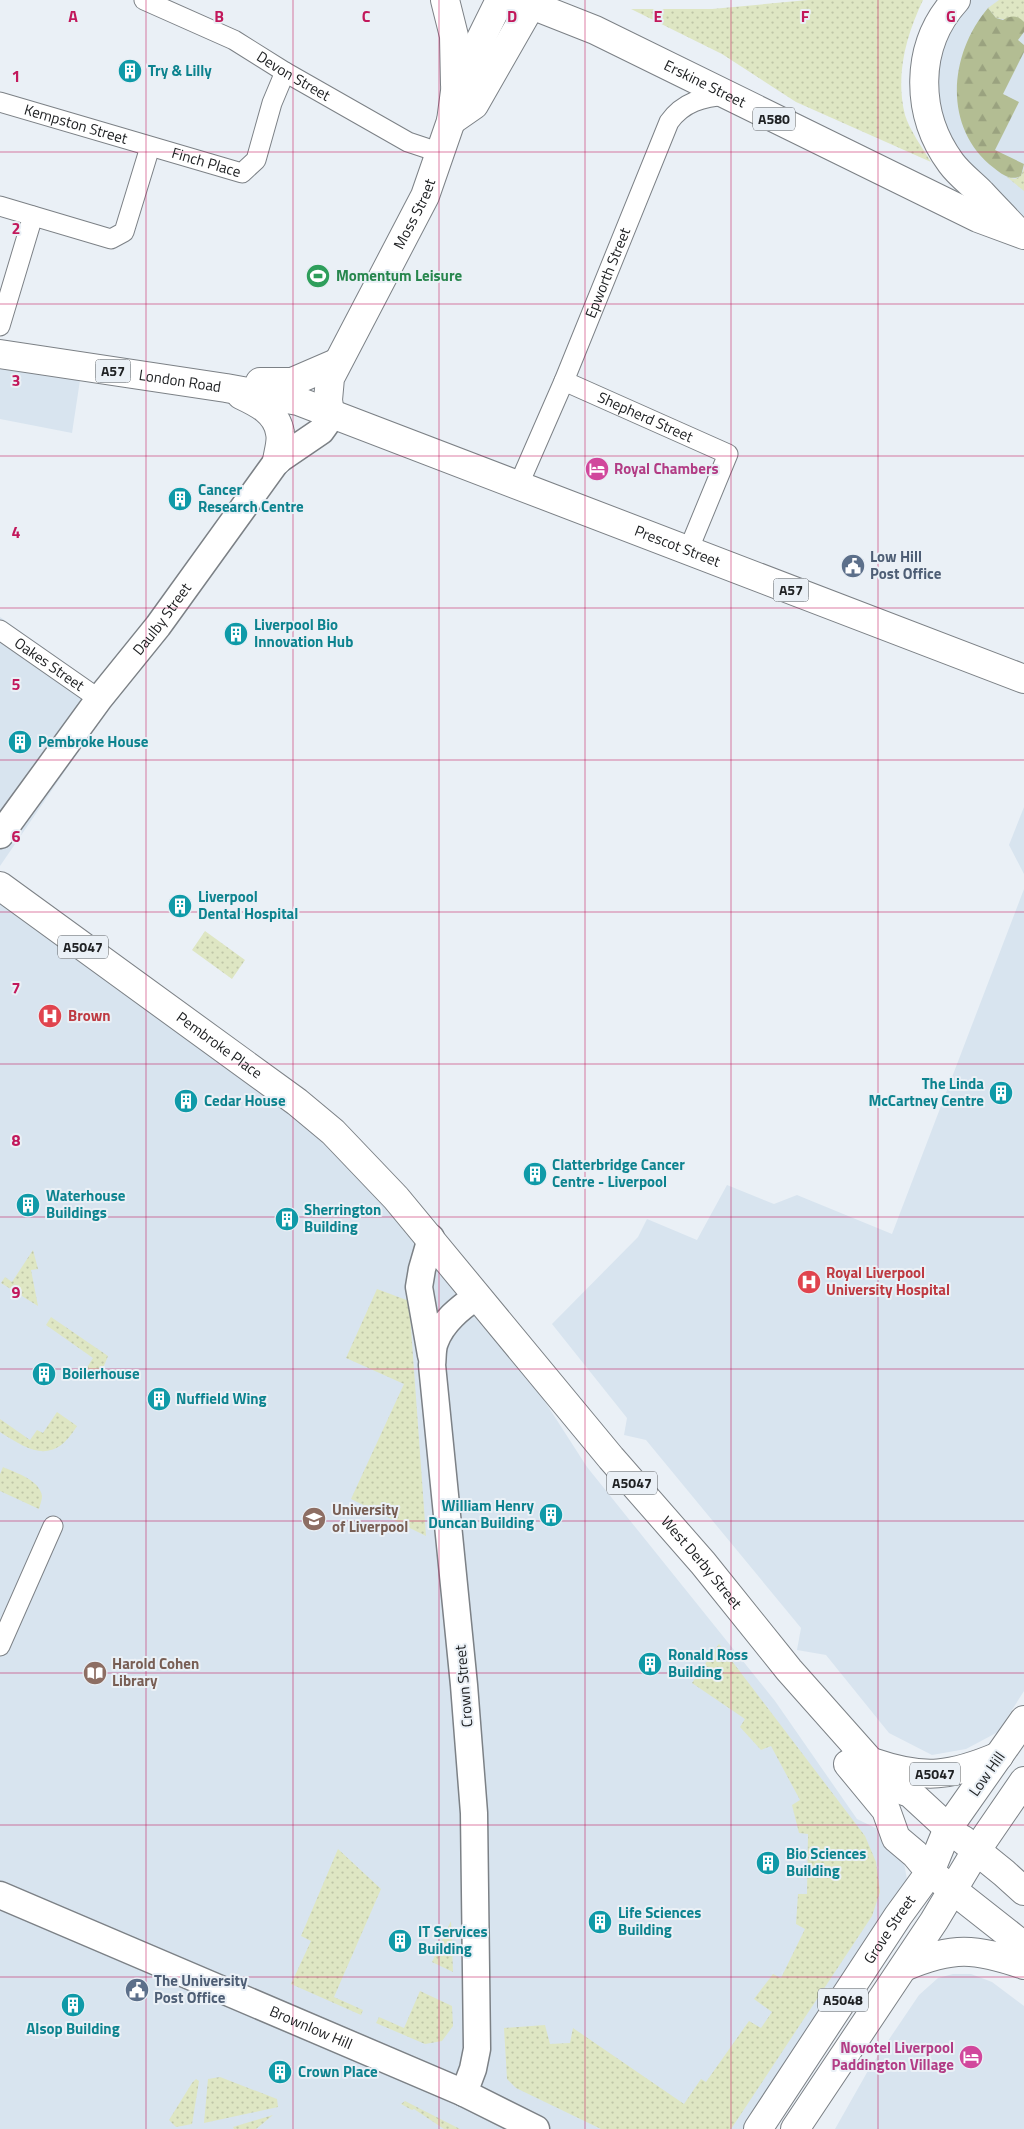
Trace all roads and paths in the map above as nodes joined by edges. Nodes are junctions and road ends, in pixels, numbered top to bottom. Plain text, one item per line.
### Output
1 (144, 0) edge
2 (445, 0) edge
3 (500, 0) edge
4 (956, 0) edge
5 (528, 2) edge
6 (285, 72) junction
7 (455, 91) junction
8 (727, 95) junction
9 (0, 102) edge
10 (451, 121) junction
11 (150, 147) junction
12 (441, 153) junction
13 (0, 206) edge
14 (33, 216) junction
15 (1021, 234) edge
16 (8, 275) edge
17 (0, 326) edge
18 (0, 354) edge
19 (336, 363) junction
20 (564, 381) junction
21 (226, 388) junction
22 (330, 413) junction
23 (277, 461) junction
24 (519, 484) junction
25 (688, 551) junction
26 (0, 630) edge
27 (1024, 679) edge
28 (99, 699) junction
29 (0, 835) edge
30 (0, 886) edge
31 (431, 1238) junction
32 (477, 1296) junction
33 (432, 1365) junction
34 (53, 1526) dead end
35 (0, 1646) edge
36 (789, 1670) junction
37 (1024, 1720) edge
38 (999, 1756) junction
39 (869, 1761) junction
40 (1024, 1781) edge
41 (948, 1828) junction
42 (976, 1851) junction
43 (930, 1872) junction
44 (952, 1891) junction
45 (1024, 1891) edge
46 (0, 1895) edge
47 (1024, 1946) edge
48 (1024, 1965) edge
49 (904, 1966) junction
50 (464, 2093) junction
51 (536, 2129) edge
52 (758, 2129) edge
53 (795, 2129) edge

1 - 6 street, Devon Street
2 - 7 main road
3 - 7 main road, Moss Street
4 - 15 main road, A580
5 - 8 main road, Erskine Street / A580
5 - 10 main road
6 - 11 street, Finch Place
6 - 12 street, Devon Street
7 - 10 main road, Moss Street
8 - 15 main road, Erskine Street / A580
8 - 20 street, Epworth Street
9 - 11 street, Kempston Street
10 - 12 main road, Moss Street
11 - 14 street
12 - 19 main road, Moss Street
13 - 14 street
14 - 16 street
16 - 17 street
18 - 21 main road, London Road / A57
19 - 21 main road
19 - 22 main road, Moss Street
20 - 24 street, Epworth Street
20 - 25 street, Shepherd Street
21 - 22 main road, London Road / A57
21 - 23 main road
22 - 23 street, Daulby Street
22 - 24 main road, Prescot Street / A57
23 - 28 street, Daulby Street
24 - 25 main road, Prescot Street / A57
25 - 27 main road, Prescot Street / A57
26 - 28 street, Oakes Street
28 - 29 street, Daulby Street
30 - 31 main road, Pembroke Place / A5047
31 - 32 main road, Pembroke Place / A5047
31 - 33 street
32 - 33 street, Crown Street
32 - 36 main road, West Derby Street / A5047
33 - 50 street, Crown Street
34 - 35 street
36 - 39 main road, West Derby Street / A5047
36 - 43 main road, West Derby Street / A5047
37 - 38 main road, Low Hill
38 - 39 main road, A5047
38 - 41 main road, Low Hill
39 - 41 main road, West Derby Street / A5047
40 - 42 main road
41 - 42 main road, A5047
41 - 43 main road, Grove Street / A5048
42 - 44 main road, A5048
42 - 45 main road, A5047
43 - 44 main road, West Derby Street / A5047
43 - 52 main road, Grove Street / A5048
44 - 47 main road, A5047
44 - 49 main road, A5048
46 - 50 street, Brownlow Hill
48 - 49 main road
49 - 53 main road, A5048
50 - 51 street, Brownlow Hill

